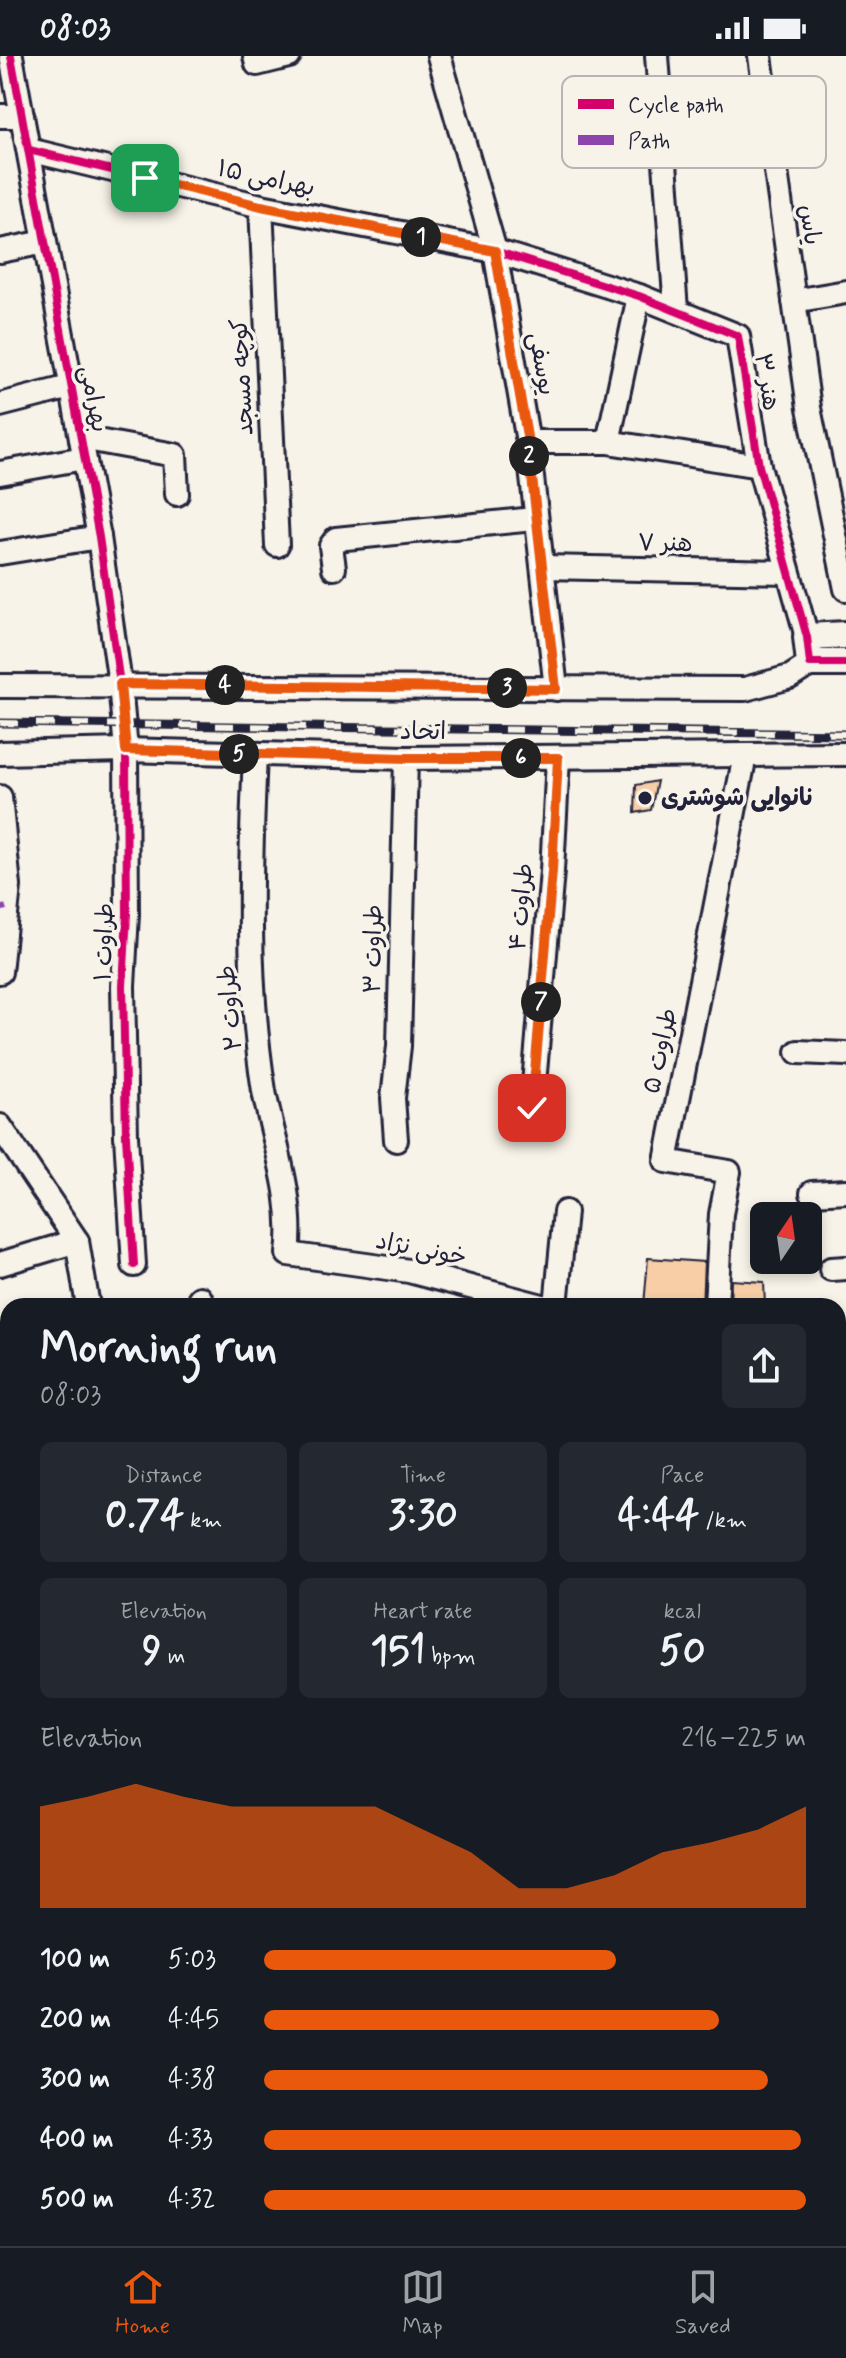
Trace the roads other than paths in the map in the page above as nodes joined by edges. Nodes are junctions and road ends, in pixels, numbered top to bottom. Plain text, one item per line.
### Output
1 (11, 56) edge
2 (255, 56) edge
3 (289, 56) edge
4 (439, 56) edge
5 (657, 56) edge
6 (760, 56) edge
7 (658, 76) edge
8 (763, 76) edge
9 (11, 116) edge
10 (29, 150) junction
11 (665, 168) edge
12 (776, 168) edge
13 (261, 206) junction
14 (45, 242) junction
15 (0, 251) edge
16 (495, 251) junction
17 (846, 292) edge
18 (639, 296) junction
19 (794, 301) junction
20 (676, 310) junction
21 (70, 387) junction
22 (0, 405) edge
23 (528, 442) junction
24 (608, 442) junction
25 (83, 448) junction
26 (759, 466) junction
27 (0, 473) edge
28 (177, 494) dead end
29 (534, 519) junction
30 (99, 537) junction
31 (277, 545) dead end
32 (0, 553) edge
33 (543, 567) junction
34 (334, 568) dead end
35 (787, 572) junction
36 (846, 589) edge
37 (846, 635) edge
38 (807, 637) junction
39 (812, 663) junction
40 (846, 663) edge
41 (120, 684) junction
42 (0, 686) edge
43 (556, 689) junction
44 (126, 750) junction
45 (0, 753) edge
46 (255, 754) junction
47 (846, 754) edge
48 (745, 755) junction
49 (406, 758) junction
50 (558, 758) junction
51 (0, 805) edge
52 (3, 908) edge
53 (0, 972) edge
54 (798, 1052) dead end
55 (846, 1054) edge
56 (532, 1108) dead end
57 (2, 1132) edge
58 (396, 1140) dead end
59 (846, 1191) edge
60 (812, 1193) dead end
61 (565, 1212) dead end
62 (77, 1241) junction
63 (288, 1254) joint
64 (0, 1264) edge
65 (134, 1265) dead end
66 (87, 1298) edge
67 (512, 1298) edge
68 (557, 1298) edge
69 (716, 1298) edge

1 - 9 street, بهرامی
2 - 3 street
4 - 16 street, یوسفی
5 - 7 street
6 - 8 street, یاس
9 - 10 street, بهرامی
10 - 13 street, بهرامی ۱۵
10 - 14 street, بهرامی
11 - 20 street
12 - 19 street, یاس
13 - 16 street, بهرامی ۱۵
13 - 31 street, کوچه مسجد
14 - 15 street
14 - 21 street, بهرامی
16 - 18 street, هنر ۳
16 - 23 street, یوسفی
17 - 19 street
18 - 20 street, هنر ۳
18 - 24 street
19 - 36 street, یاس
20 - 26 street, هنر ۳
21 - 22 street
21 - 25 street, بهرامی
23 - 24 street
23 - 29 street, یوسفی
24 - 26 street
25 - 27 street
25 - 28 street
25 - 30 street, بهرامی
26 - 35 street, هنر ۳
29 - 33 street, یوسفی
29 - 34 street
30 - 32 street
30 - 41 street, بهرامی
33 - 35 street, هنر ۷
33 - 43 street, یوسفی
35 - 38 street, هنر ۳
37 - 38 street
38 - 39 street
39 - 40 street
39 - 43 street
41 - 42 street
41 - 43 street
41 - 44 street, بهرامی
44 - 45 street, اتحاد
44 - 46 street, اتحاد
44 - 65 street, طراوت ۱
46 - 49 street, اتحاد
46 - 63 street, طراوت ۲
47 - 48 street, اتحاد
48 - 50 street, اتحاد
48 - 69 street, طراوت ۵
49 - 50 street, اتحاد
49 - 58 street, طراوت ۳
50 - 56 street, طراوت ۴
51 - 52 street
52 - 53 street
54 - 55 street
57 - 62 street
59 - 60 street
61 - 68 street
62 - 64 street
62 - 66 street
63 - 67 street, خونی نژاد

